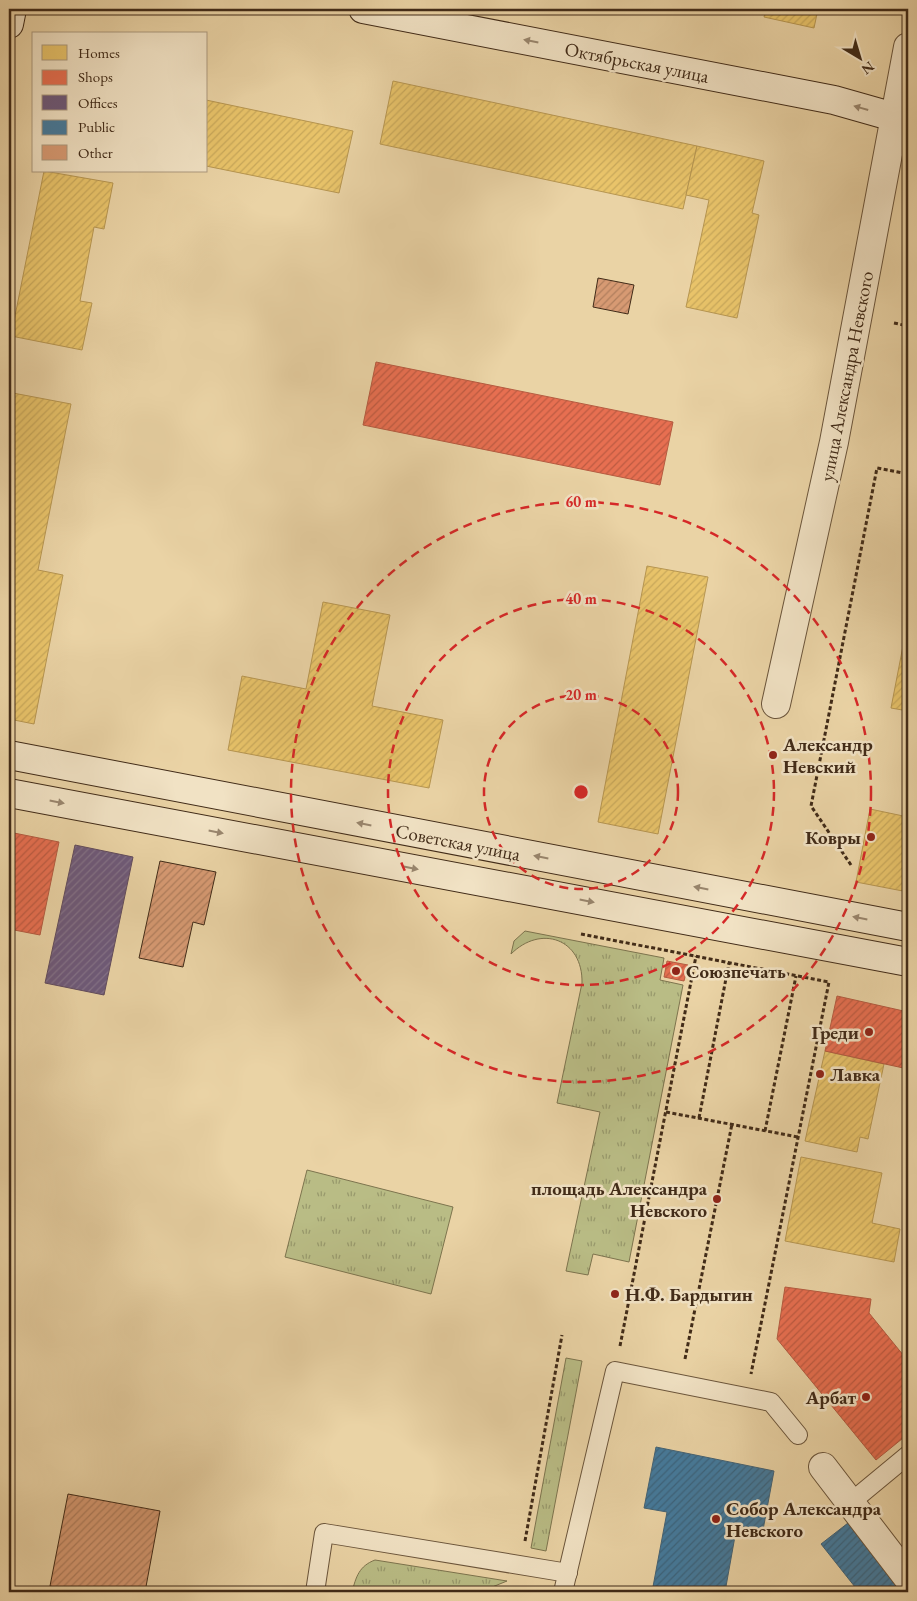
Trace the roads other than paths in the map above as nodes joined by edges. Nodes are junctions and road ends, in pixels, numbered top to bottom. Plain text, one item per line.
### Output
1 (12, 9) edge
2 (364, 9) edge
3 (9, 24) edge
4 (908, 47) edge
5 (902, 120) edge
6 (776, 704) dead end
7 (9, 756) edge
8 (9, 793) edge
9 (908, 927) edge
10 (908, 962) edge
11 (798, 1436) dead end
12 (908, 1455) edge
13 (823, 1467) dead end
14 (850, 1503) junction
15 (568, 1574) junction
16 (908, 1578) edge
17 (314, 1592) edge
18 (563, 1592) edge

1 - 3 main road
5 -> 2 main road, Октябрьская улица
4 - 5 main road, улица Александра Невского
5 - 6 main road, улица Александра Невского
9 -> 7 main road, Советская улица
8 -> 10 main road, Советская улица
11 - 15 lane
12 - 14 lane
13 - 14 main road
14 - 16 main road
15 - 17 lane
15 - 18 lane

